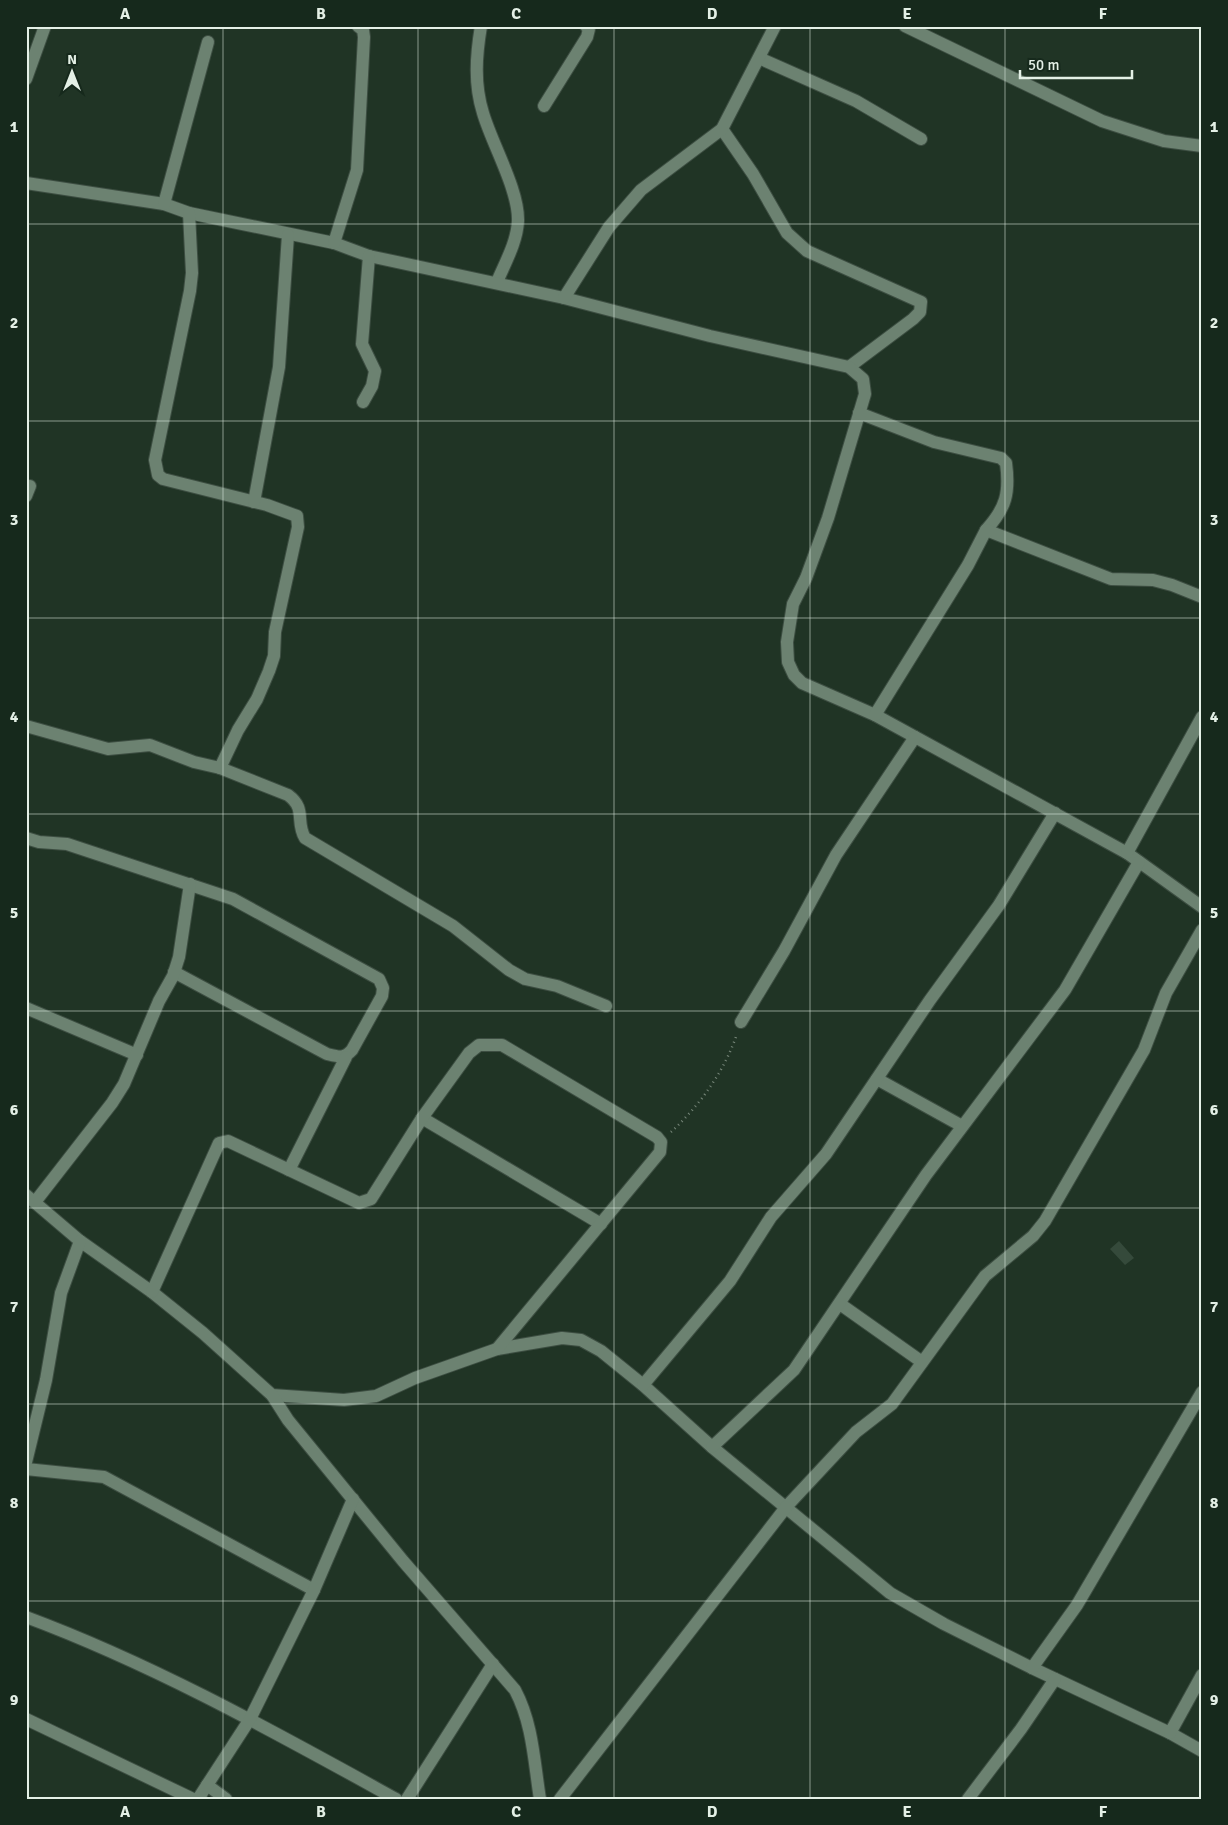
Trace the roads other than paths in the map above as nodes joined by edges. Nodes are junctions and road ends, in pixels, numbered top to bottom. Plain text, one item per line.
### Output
1 (45, 26) edge
2 (358, 26) edge
3 (481, 26) edge
4 (586, 26) edge
5 (775, 26) edge
6 (905, 26) edge
7 (208, 42) dead end
8 (758, 58) junction
9 (26, 79) edge
10 (544, 106) dead end
11 (722, 129) junction
12 (921, 139) dead end
13 (1202, 146) edge
14 (26, 183) edge
15 (164, 204) junction
16 (189, 213) junction
17 (288, 235) junction
18 (334, 243) junction
19 (369, 256) junction
20 (497, 282) junction
21 (564, 298) junction
22 (849, 367) junction
23 (363, 402) dead end
24 (859, 413) junction
25 (254, 502) junction
26 (986, 530) junction
27 (1202, 597) edge
28 (875, 716) junction
29 (1202, 717) edge
30 (26, 726) edge
31 (915, 738) junction
32 (220, 768) junction
33 (1055, 813) junction
34 (26, 838) edge
35 (1127, 853) junction
36 (1139, 862) junction
37 (190, 884) junction
38 (1202, 907) edge
39 (1202, 930) edge
40 (174, 972) junction
41 (606, 1006) dead end
42 (26, 1008) edge
43 (742, 1022) road end
44 (137, 1054) junction
45 (346, 1057) junction
46 (877, 1079) junction
47 (422, 1118) junction
48 (962, 1126) junction
49 (289, 1170) junction
50 (31, 1198) edge
51 (601, 1224) junction
52 (80, 1241) junction
53 (152, 1292) junction
54 (840, 1304) junction
55 (497, 1349) junction
56 (922, 1362) junction
57 (643, 1385) junction
58 (1202, 1392) edge
59 (272, 1395) junction
60 (712, 1447) junction
61 (26, 1462) edge
62 (26, 1469) edge
63 (353, 1499) junction
64 (787, 1506) junction
65 (314, 1590) junction
66 (26, 1616) edge
67 (493, 1664) junction
68 (1032, 1668) junction
69 (1202, 1675) edge
70 (1055, 1679) junction
71 (250, 1719) junction
72 (26, 1720) edge
73 (1170, 1733) junction
74 (1202, 1751) edge
75 (207, 1785) junction
76 (193, 1799) edge
77 (198, 1799) edge
78 (226, 1799) edge
79 (396, 1799) edge
80 (407, 1799) edge
81 (540, 1799) edge
82 (560, 1799) edge
83 (968, 1799) edge

1 - 9 street
2 - 18 street
3 - 20 street
4 - 10 street
5 - 8 street
6 - 13 street
7 - 15 street
8 - 11 street
8 - 12 street
11 - 21 street
11 - 22 street
14 - 15 street
15 - 16 street
16 - 17 street
16 - 25 street
17 - 18 street
17 - 25 street
18 - 19 street
19 - 20 street
19 - 23 street
20 - 21 street
21 - 22 street
22 - 24 street
24 - 26 street
24 - 28 street
25 - 32 street
26 - 27 street
26 - 28 street
28 - 31 street
29 - 35 street
30 - 32 street
31 - 33 street
31 - 43 street
32 - 41 street
33 - 35 street
33 - 46 street
34 - 37 street
35 - 36 street
36 - 38 street
36 - 48 street
37 - 40 street
37 - 45 street
39 - 56 street
40 - 44 street
40 - 45 street
42 - 44 street
44 - 50 street
45 - 49 street
46 - 48 street
46 - 57 street
47 - 49 street
47 - 51 street
47 - 51 street
48 - 54 street
49 - 53 street
50 - 52 street
51 - 55 street
52 - 53 street
52 - 61 street
53 - 59 street
54 - 56 street
54 - 60 street
55 - 57 street
55 - 59 street
56 - 64 street
57 - 60 street
58 - 68 street
59 - 63 street
60 - 64 street
62 - 65 street
63 - 65 street
63 - 67 street
64 - 68 street
64 - 82 street
65 - 71 street
66 - 71 street
67 - 80 street
67 - 81 street
68 - 70 street
69 - 73 street
70 - 73 street
70 - 83 street
71 - 75 street
71 - 79 street
72 - 76 street
73 - 74 street
75 - 77 street
75 - 78 street

